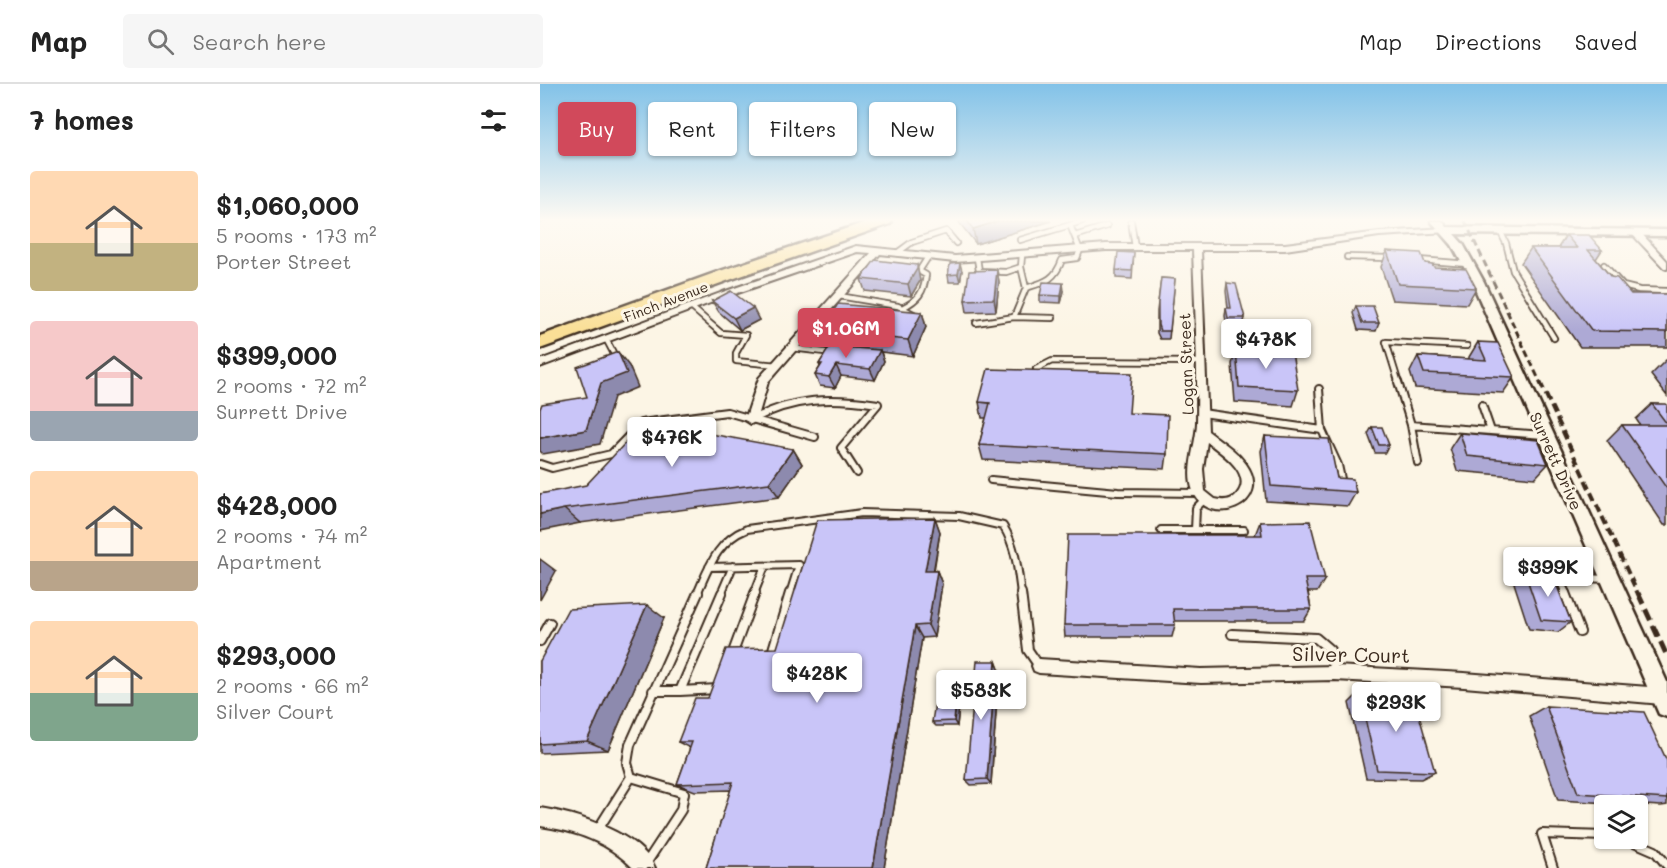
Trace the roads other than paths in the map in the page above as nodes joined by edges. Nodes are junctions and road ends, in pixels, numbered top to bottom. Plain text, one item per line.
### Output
1 (928, 257) edge
2 (736, 258) edge
3 (777, 258) edge
4 (830, 258) edge
5 (872, 258) edge
6 (957, 258) edge
7 (977, 258) junction
8 (983, 258) edge
9 (1022, 258) edge
10 (1077, 258) edge
11 (1197, 258) edge
12 (1374, 258) edge
13 (1393, 258) edge
14 (1465, 258) edge
15 (1510, 258) edge
16 (1415, 260) edge
17 (1469, 264) junction
18 (1604, 265) edge
19 (1021, 267) junction
20 (1026, 288) junction
21 (1667, 291) edge
22 (839, 296) junction
23 (853, 298) junction
24 (849, 304) edge
25 (691, 307) junction
26 (902, 308) junction
27 (1014, 316) junction
28 (918, 317) edge
29 (1053, 318) dead end
30 (976, 323) dead end
31 (831, 326) edge
32 (540, 328) edge
33 (1554, 338) dead end
34 (606, 339) junction
35 (801, 339) junction
36 (540, 343) edge
37 (1467, 346) dead end
38 (792, 348) junction
39 (842, 353) edge
40 (1200, 362) junction
41 (540, 364) edge
42 (777, 365) junction
43 (621, 366) edge
44 (1036, 369) edge
45 (1318, 389) dead end
46 (1482, 405) dead end
47 (1202, 413) junction
48 (751, 420) junction
49 (1411, 425) junction
50 (1322, 430) junction
51 (1491, 430) junction
52 (1202, 433) junction
53 (1544, 435) junction
54 (815, 437) dead end
55 (1418, 463) dead end
56 (540, 464) edge
57 (856, 473) dead end
58 (1341, 479) edge
59 (991, 480) dead end
60 (1202, 496) junction
61 (1161, 530) dead end
62 (1195, 530) junction
63 (1244, 530) dead end
64 (765, 566) junction
65 (709, 567) junction
66 (733, 567) junction
67 (1610, 579) junction
68 (550, 623) dead end
69 (1580, 632) dead end
70 (1232, 634) dead end
71 (540, 641) edge
72 (733, 653) junction
73 (743, 653) edge
74 (762, 653) edge
75 (730, 662) edge
76 (1039, 666) joint
77 (1335, 674) junction
78 (723, 680) edge
79 (652, 691) junction
80 (680, 691) junction
81 (1664, 701) edge
82 (631, 777) junction
83 (540, 817) edge
84 (597, 832) junction
85 (1594, 836) edge
86 (1648, 848) edge
87 (1667, 864) edge
88 (645, 867) edge
89 (1553, 868) edge

1 - 26 lane
2 - 32 highway
3 - 36 highway
4 - 25 street, Finch Avenue
5 - 22 street
6 - 7 street, Finch Avenue
7 - 8 street, Finch Avenue
7 - 19 lane
9 - 19 lane
10 - 20 lane
11 - 40 street, Logan Street
12 - 13 lane
14 - 17 street, Surrett Drive
15 - 33 lane
16 - 17 lane
17 - 53 street, Surrett Drive
18 - 21 lane
19 - 20 lane
20 - 27 lane
22 - 23 lane
22 - 35 street
23 - 24 lane
23 - 26 lane
25 - 34 street, Finch Avenue
25 - 42 lane
26 - 28 lane
27 - 29 lane
27 - 30 lane
31 - 35 lane
34 - 41 street, Finch Avenue
34 - 43 lane
35 - 38 street
37 - 49 lane
38 - 39 lane
38 - 42 street
40 - 44 lane
40 - 47 street, Logan Street
42 - 48 street
45 - 50 lane
46 - 51 lane
47 - 50 lane
47 - 52 street, Logan Street
48 - 54 lane
48 - 56 lane
48 - 57 lane
49 - 51 lane
49 - 55 lane
50 - 58 lane
51 - 53 lane
52 - 60 street, Logan Street
52 - 60 street
53 - 67 street, Surrett Drive
59 - 60 lane
60 - 62 lane
61 - 62 lane
62 - 63 lane
64 - 66 lane
64 - 72 lane
64 - 74 lane
65 - 66 lane
65 - 76 lane
65 - 79 lane
66 - 80 lane
67 - 69 lane
67 - 81 street, Surrett Drive
68 - 71 lane
70 - 77 lane
72 - 73 lane
72 - 75 lane
76 - 77 street, Silver Court
77 - 81 street, Silver Court
78 - 80 lane
79 - 80 lane
79 - 82 lane
82 - 84 lane
82 - 88 lane
83 - 84 street
84 - 88 street
85 - 89 lane
86 - 87 lane

